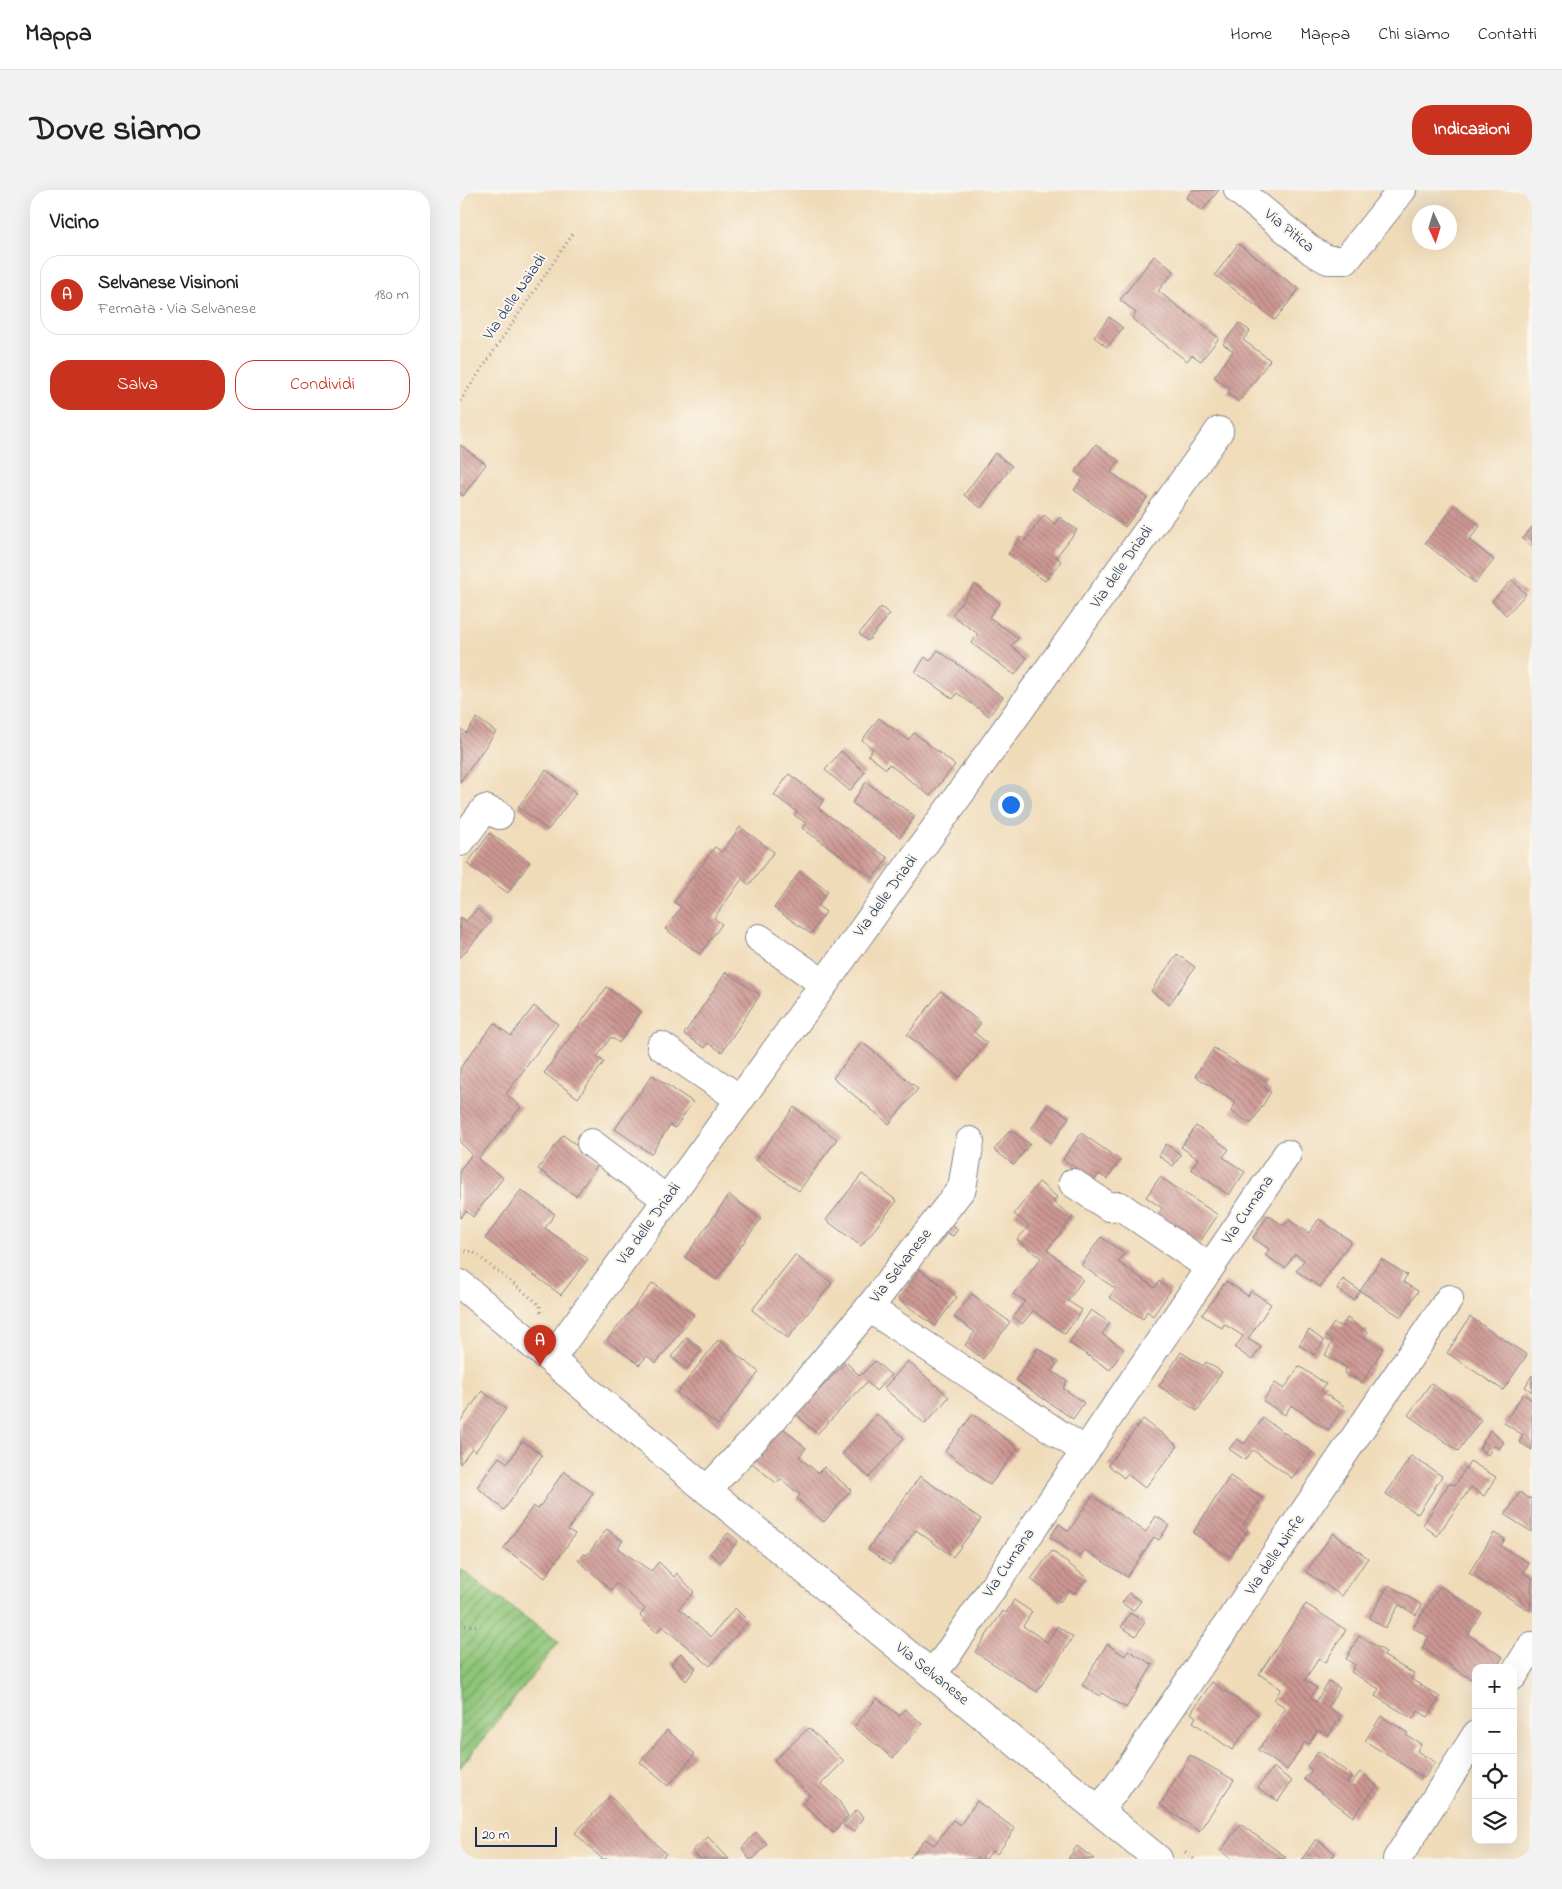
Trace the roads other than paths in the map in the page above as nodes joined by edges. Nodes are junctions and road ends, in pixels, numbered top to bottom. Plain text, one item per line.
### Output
1 (1238, 190) edge
2 (1402, 190) edge
3 (1219, 431) dead end
4 (500, 815) dead end
5 (460, 842) edge
6 (759, 938) dead end
7 (824, 984) junction
8 (661, 1046) dead end
9 (740, 1099) junction
10 (970, 1141) dead end
11 (591, 1143) dead end
12 (1287, 1154) dead end
13 (1073, 1183) dead end
14 (666, 1199) junction
15 (1209, 1267) junction
16 (462, 1288) edge
17 (1449, 1298) dead end
18 (869, 1308) junction
19 (551, 1359) junction
20 (1085, 1450) junction
21 (707, 1490) junction
22 (1532, 1646) edge
23 (1517, 1670) edge
24 (931, 1673) junction
25 (1472, 1741) edge
26 (1098, 1809) junction
27 (1158, 1859) edge
28 (1397, 1859) edge

1 - 2 street, Via Pitica
3 - 7 street, Via delle Driadi
4 - 5 street
6 - 7 street
7 - 9 street, Via delle Driadi
8 - 9 street
9 - 14 street, Via delle Driadi
10 - 18 street, Via Selvanese
11 - 14 street
12 - 15 street, Via Cumana
13 - 15 street
14 - 19 street, Via delle Driadi
15 - 20 street, Via Cumana
16 - 19 street, Via Selvanese
17 - 26 street, Via delle Ninfe
18 - 20 street
18 - 21 street, Via Selvanese
19 - 21 street, Via Selvanese
20 - 24 street, Via Cumana
21 - 24 street, Via Selvanese
22 - 23 street
24 - 26 street, Via Selvanese
25 - 28 street
26 - 27 street, Via Selvanese

